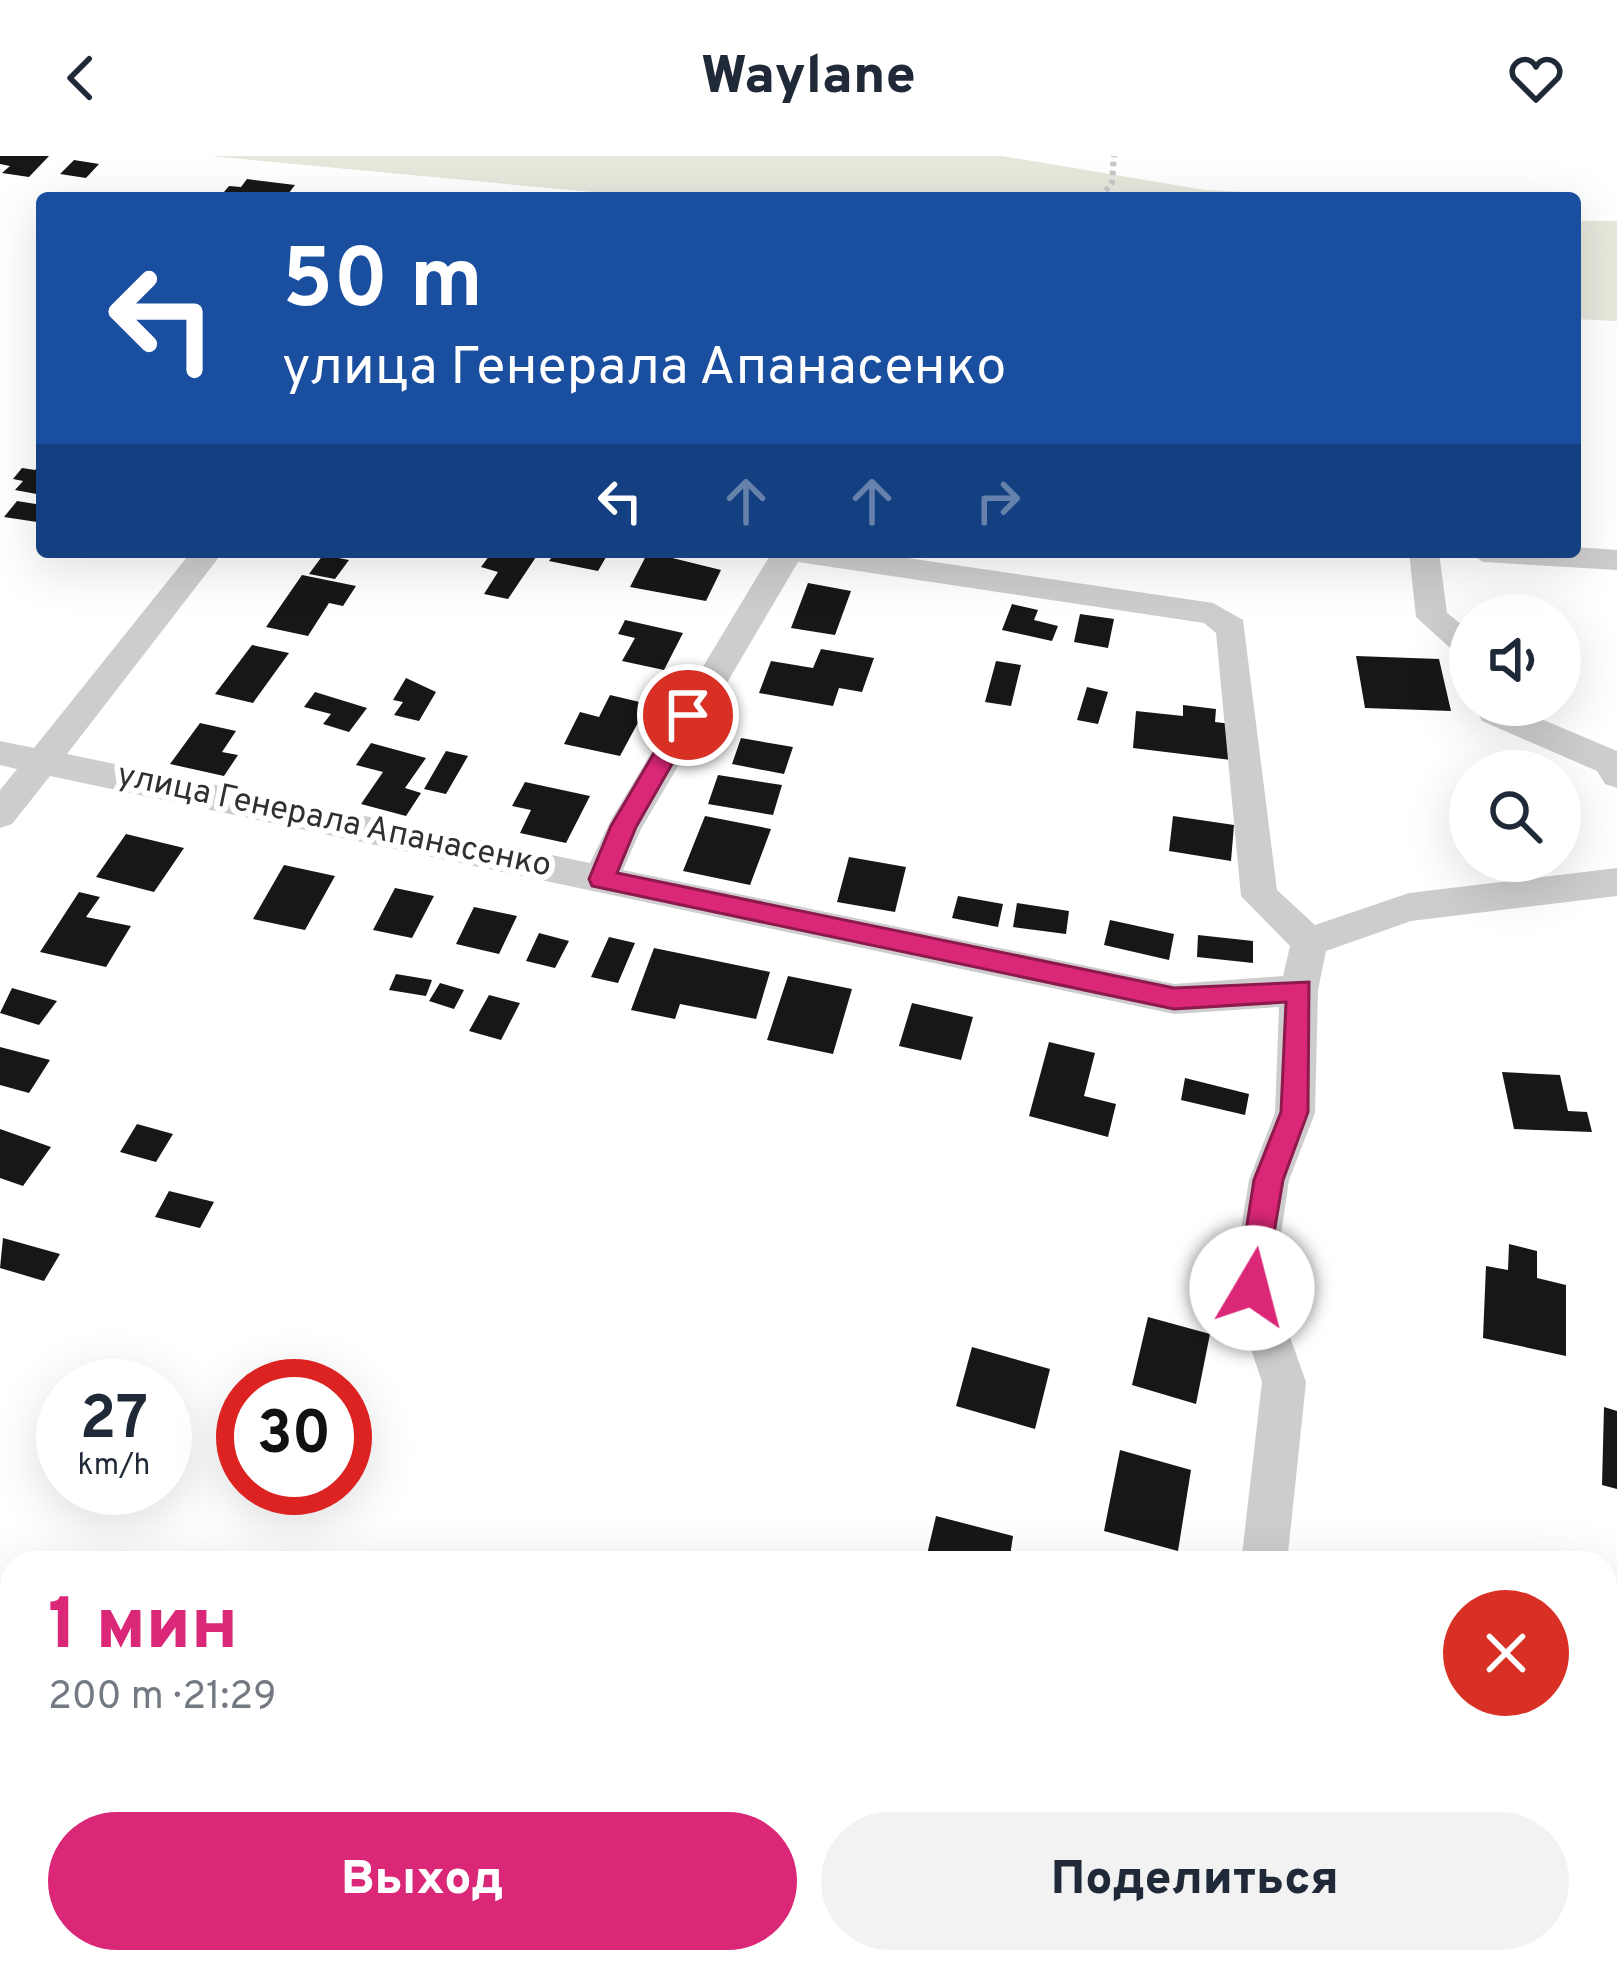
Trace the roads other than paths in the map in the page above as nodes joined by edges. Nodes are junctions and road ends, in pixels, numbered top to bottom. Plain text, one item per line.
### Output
1 (203, 558) edge
2 (783, 558) edge
3 (838, 558) edge
4 (1425, 558) edge
5 (1581, 558) edge
6 (1617, 560) edge
7 (1449, 631) edge
8 (1525, 726) edge
9 (0, 753) edge
10 (42, 760) junction
11 (1617, 775) edge
12 (0, 815) edge
13 (601, 879) junction
14 (1617, 882) edge
15 (1309, 942) junction
16 (1299, 990) junction
17 (1265, 1551) edge

1 - 10 street
2 - 13 street
3 - 15 street
4 - 7 street
5 - 6 street
8 - 11 street
9 - 10 street, улица Генерала Апанасенко
10 - 12 street
10 - 13 street, улица Генерала Апанасенко
13 - 16 street, улица Генерала Апанасенко
14 - 15 street
15 - 16 street
16 - 17 street

